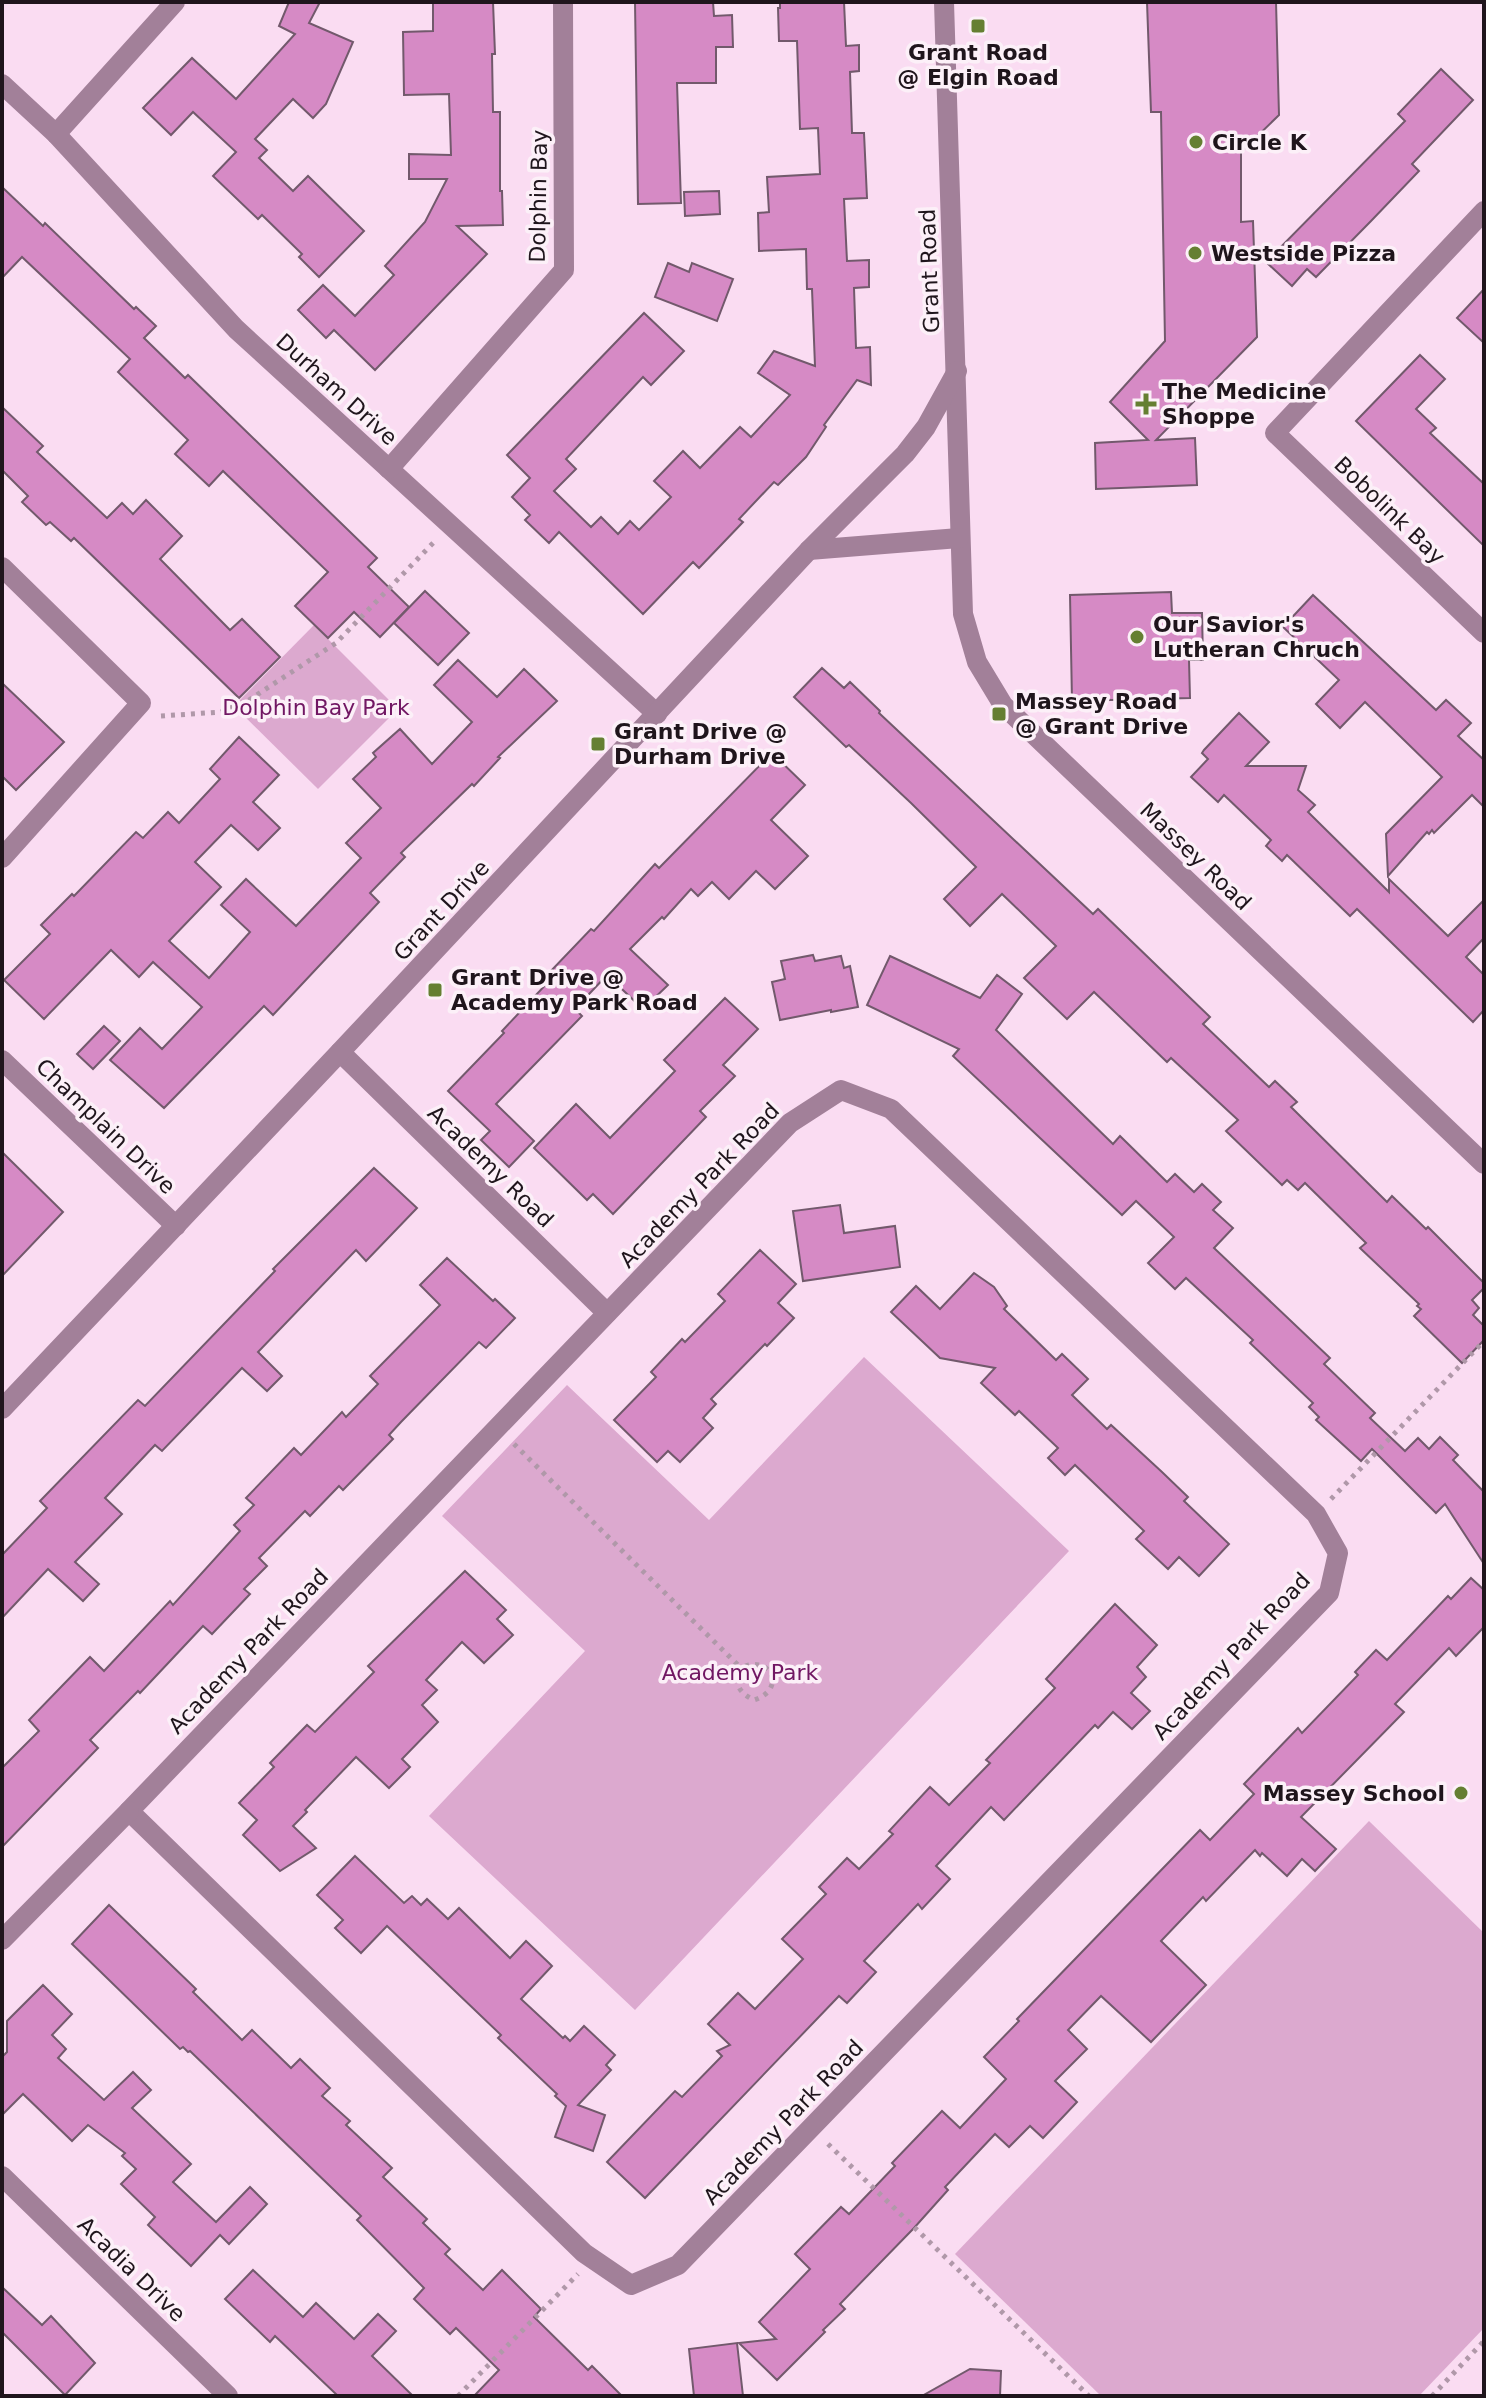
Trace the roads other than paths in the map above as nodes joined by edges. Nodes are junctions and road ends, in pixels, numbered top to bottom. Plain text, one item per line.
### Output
1 (175, 2) edge
2 (563, 2) edge
3 (944, 2) edge
4 (2, 84) edge
5 (56, 134) junction
6 (1484, 211) edge
7 (957, 371) junction
8 (389, 469) junction
9 (959, 538) junction
10 (809, 550) junction
11 (2, 567) edge
12 (1484, 633) edge
13 (657, 714) junction
14 (2, 858) edge
15 (340, 1052) junction
16 (2, 1060) edge
17 (1484, 1164) edge
18 (176, 1226) junction
19 (607, 1313) junction
20 (2, 1409) edge
21 (129, 1811) junction
22 (2, 1940) edge
23 (2, 2176) edge
24 (228, 2396) edge

1 - 5 street
2 - 8 street, Dolphin Bay
3 - 7 street, Grant Road
4 - 5 street, Durham Drive
5 - 8 street, Durham Drive
6 - 12 street, Bobolink Bay
7 - 9 street, Grant Road
7 - 10 street, Grant Drive
8 - 13 street, Durham Drive
9 - 10 street
9 - 17 street, Massey Road
10 - 13 street, Grant Drive
11 - 14 street
13 - 15 street, Grant Drive
15 - 18 street, Grant Drive
15 - 19 street, Academy Road
16 - 18 street, Champlain Drive
18 - 20 street, Grant Drive
19 - 21 street, Academy Park Road
19 - 21 street, Academy Park Road
21 - 22 street, Academy Park Road
23 - 24 street, Acadia Drive

